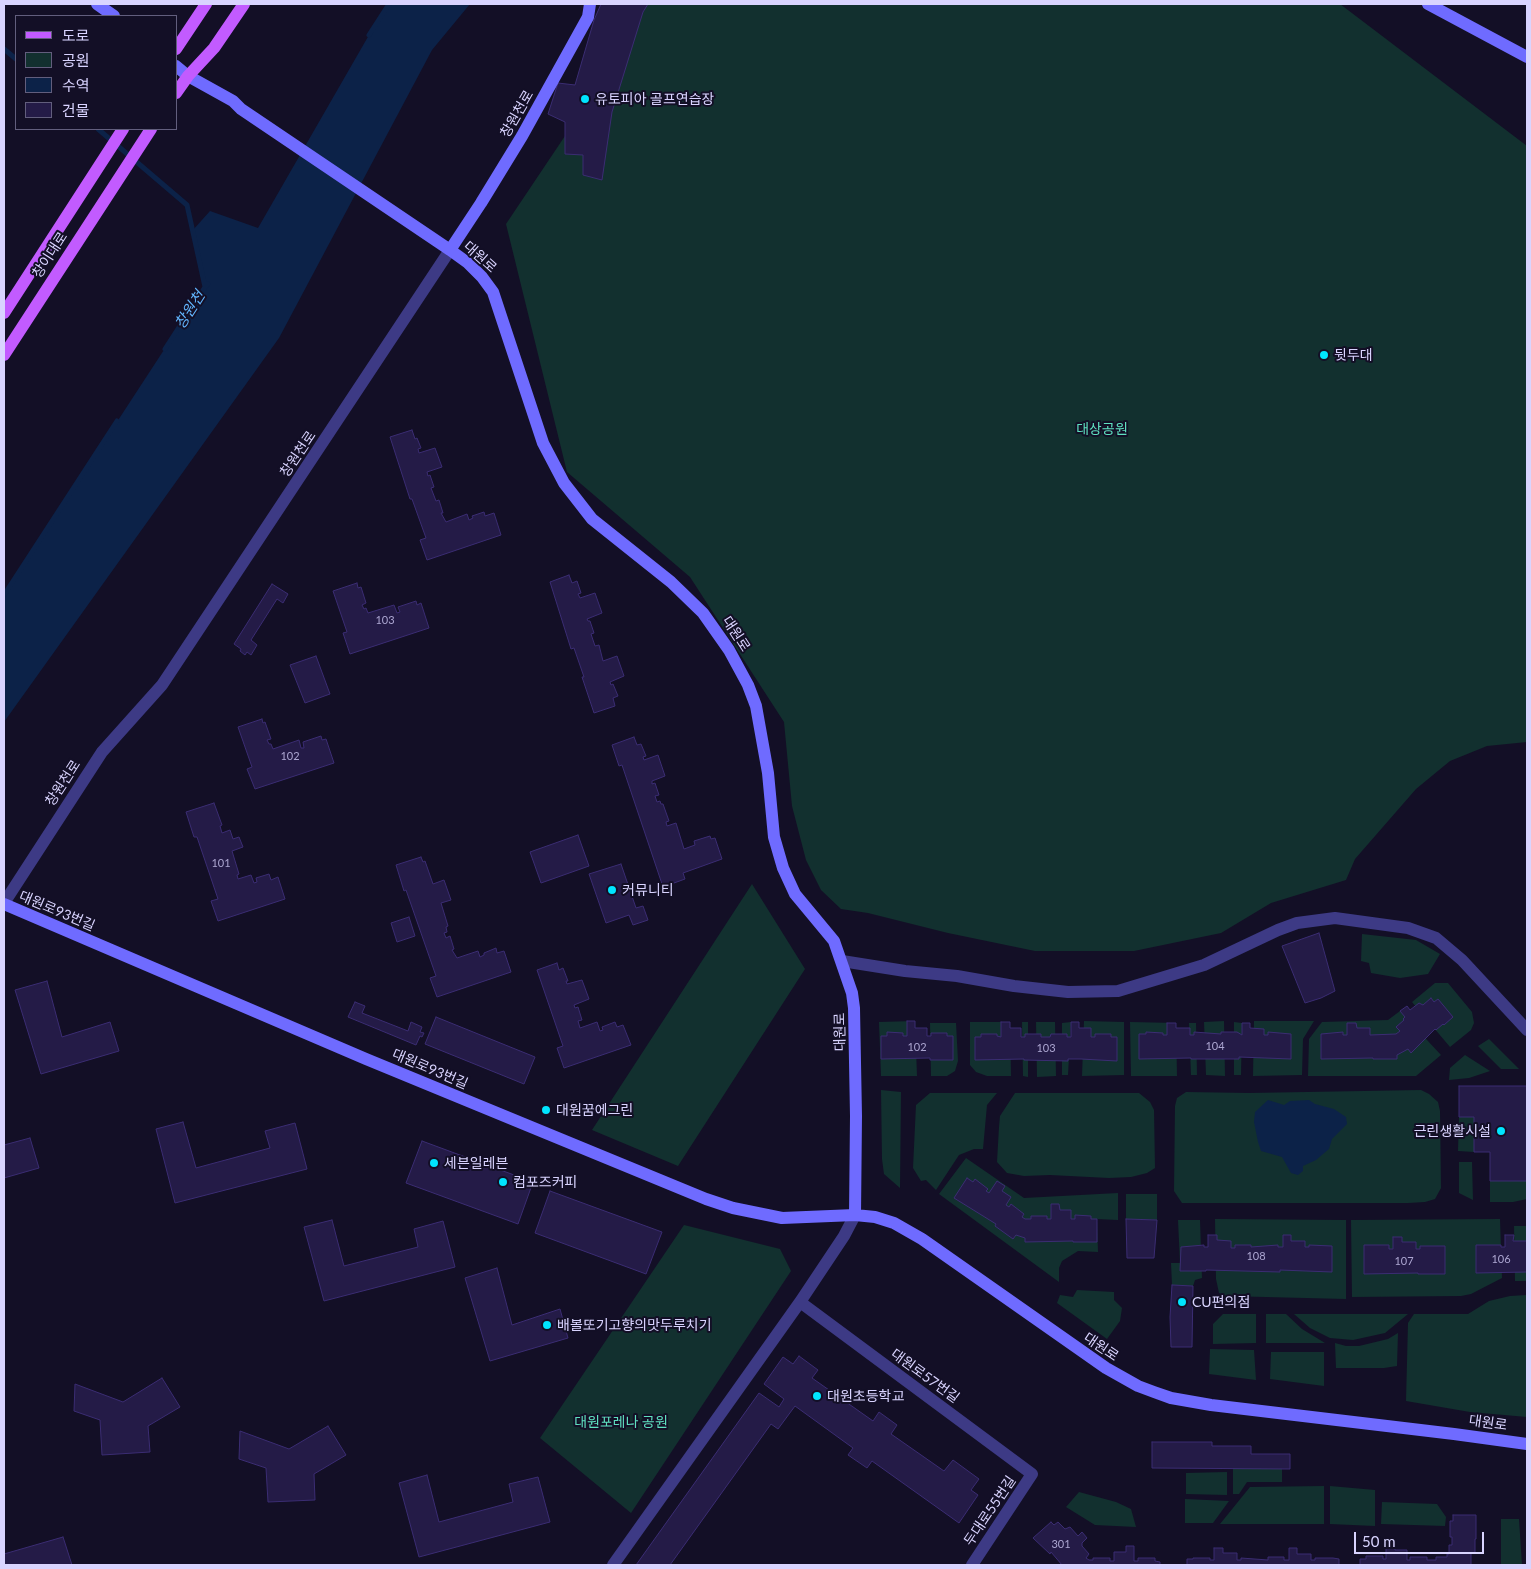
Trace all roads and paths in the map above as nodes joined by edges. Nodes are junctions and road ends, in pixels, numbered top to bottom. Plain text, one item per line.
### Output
1 (98, 4) edge
2 (206, 4) edge
3 (244, 4) edge
4 (590, 4) edge
5 (1428, 4) edge
6 (113, 15) edge
7 (178, 46) edge
8 (1527, 58) edge
9 (178, 68) edge
10 (188, 76) junction
11 (178, 90) edge
12 (122, 130) edge
13 (148, 133) edge
14 (450, 250) junction
15 (4, 314) edge
16 (4, 355) edge
17 (4, 903) edge
18 (842, 961) junction
19 (1527, 1030) edge
20 (855, 1215) junction
21 (800, 1302) junction
22 (1527, 1444) edge
23 (1032, 1474) joint
24 (613, 1565) edge
25 (972, 1565) edge

1 - 6 street
2 - 7 main road
3 - 10 main road
4 - 14 street, 창원천로
5 - 8 street
9 - 10 street
10 - 11 main road
10 - 14 street, 대원로
12 - 15 main road, 창이대로
13 - 16 main road, 창이대로
14 - 17 street, 창원천로
14 - 18 street, 대원로
17 - 20 street, 대원로93번길
18 - 19 street
18 - 20 street, 대원로
20 - 21 street
20 - 22 street, 대원로
21 - 23 street, 대원로57번길
21 - 24 street
23 - 25 street, 두대로55번길

